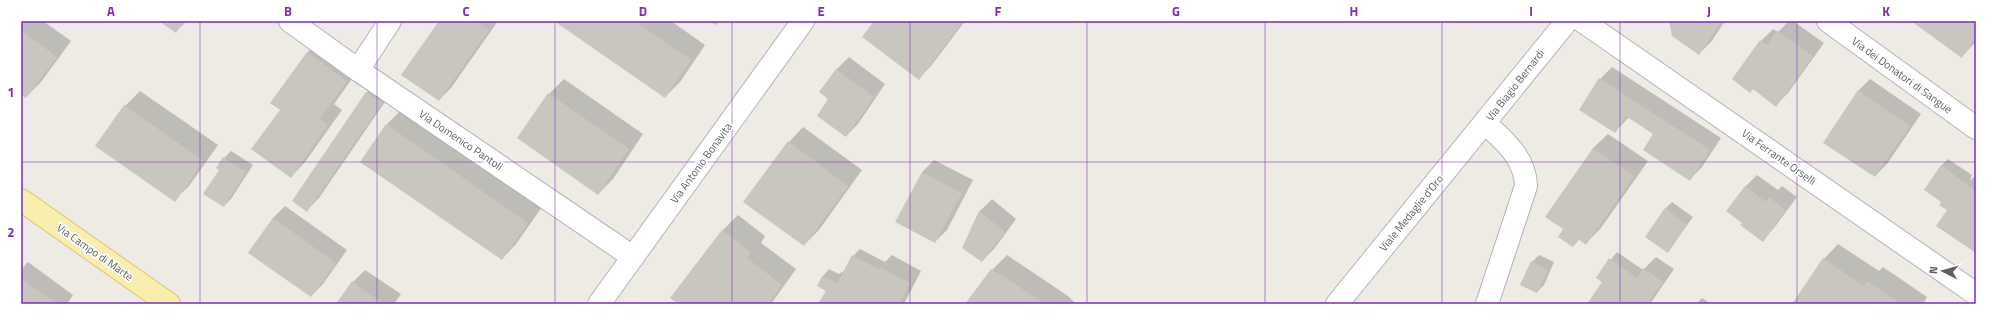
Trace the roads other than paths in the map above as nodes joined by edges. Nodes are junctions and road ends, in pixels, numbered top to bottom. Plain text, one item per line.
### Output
1 (290, 21) edge
2 (390, 21) edge
3 (803, 21) edge
4 (1566, 21) edge
5 (1582, 21) edge
6 (1828, 21) edge
7 (358, 70) junction
8 (1484, 123) junction
9 (1976, 128) edge
10 (21, 200) edge
11 (634, 257) junction
12 (1976, 294) edge
13 (169, 304) edge
14 (599, 304) edge
15 (1337, 304) edge
16 (1488, 304) edge

1 - 7 street, Via Domenico Pantoli
2 - 7 street
3 - 11 street, Via Antonio Bonavita
4 - 8 street, Via Biagio Bernardi
5 - 12 street, Via Ferrante Orselli
6 - 9 street, Via dei Donatori di Sangue
7 - 11 street, Via Domenico Pantoli
8 - 15 street, Viale Medaglie d'Oro
8 - 16 street, Via Biagio Bernardi
10 - 13 main road, Via Campo di Marte
11 - 14 street, Via Antonio Bonavita

